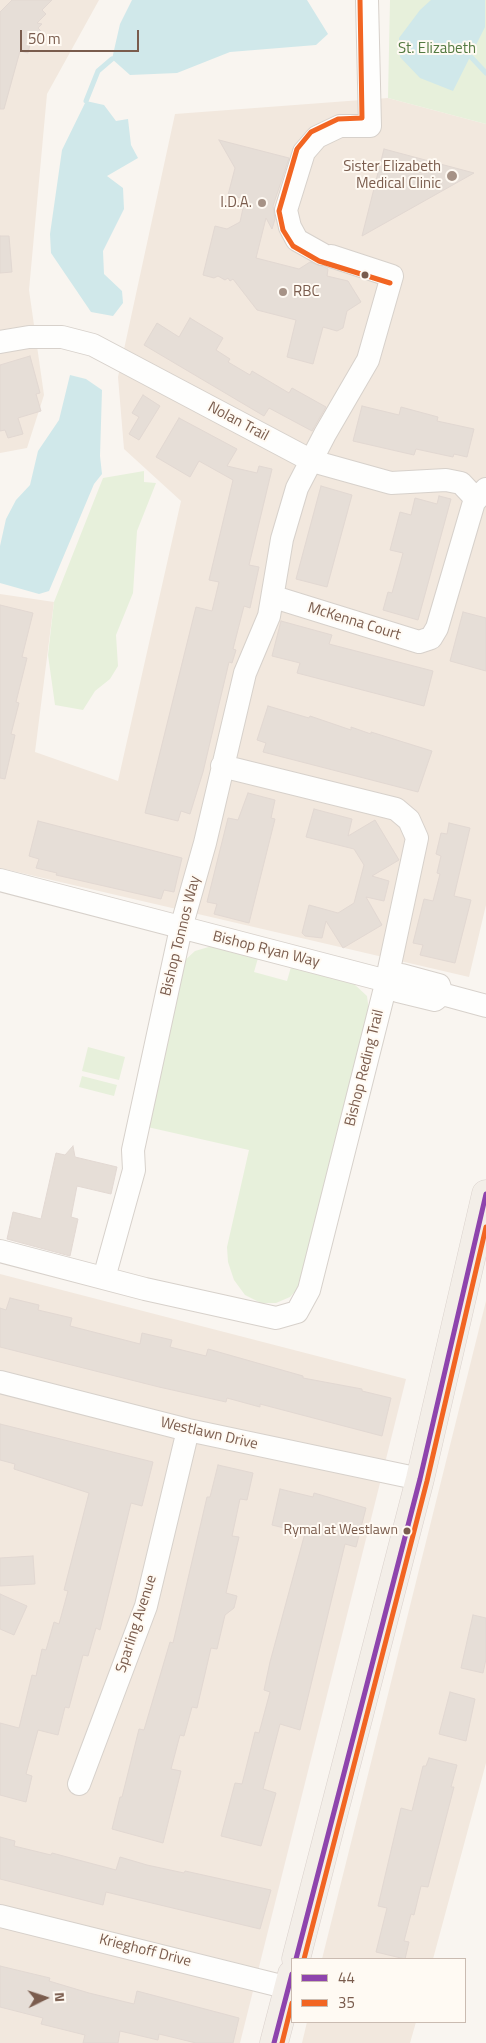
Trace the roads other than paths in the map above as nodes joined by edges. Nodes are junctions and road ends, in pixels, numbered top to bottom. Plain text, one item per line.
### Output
1 (367, 0) edge
2 (0, 342) edge
3 (312, 461) junction
4 (481, 494) edge
5 (274, 597) junction
6 (222, 766) junction
7 (0, 880) edge
8 (181, 928) junction
9 (387, 980) junction
10 (486, 1006) edge
11 (486, 1194) edge
12 (0, 1251) edge
13 (104, 1278) junction
14 (0, 1382) edge
15 (188, 1430) junction
16 (420, 1480) junction
17 (79, 1784) dead end
18 (0, 1916) edge
19 (296, 1958) edge
20 (290, 1981) edge
21 (274, 2043) edge

1 - 3 street
2 - 3 street, Nolan Trail
3 - 4 street, Nolan Trail
3 - 5 street
4 - 5 street, McKenna Court
5 - 6 street, Bishop Tonnos Way
6 - 8 street, Bishop Tonnos Way
6 - 9 street, Bishop Reding Trail
7 - 8 street, Bishop Ryan Way
8 - 9 street, Bishop Ryan Way
8 - 13 street, Bishop Tonnos Way
9 - 10 street, Bishop Ryan Way
9 - 13 street, Bishop Reding Trail
11 - 16 main road
12 - 13 street, Bishop Reding Trail
14 - 15 street, Westlawn Drive
15 - 16 street, Westlawn Drive
15 - 17 street, Sparling Avenue
16 - 19 main road
18 - 20 street, Krieghoff Drive
20 - 21 main road

